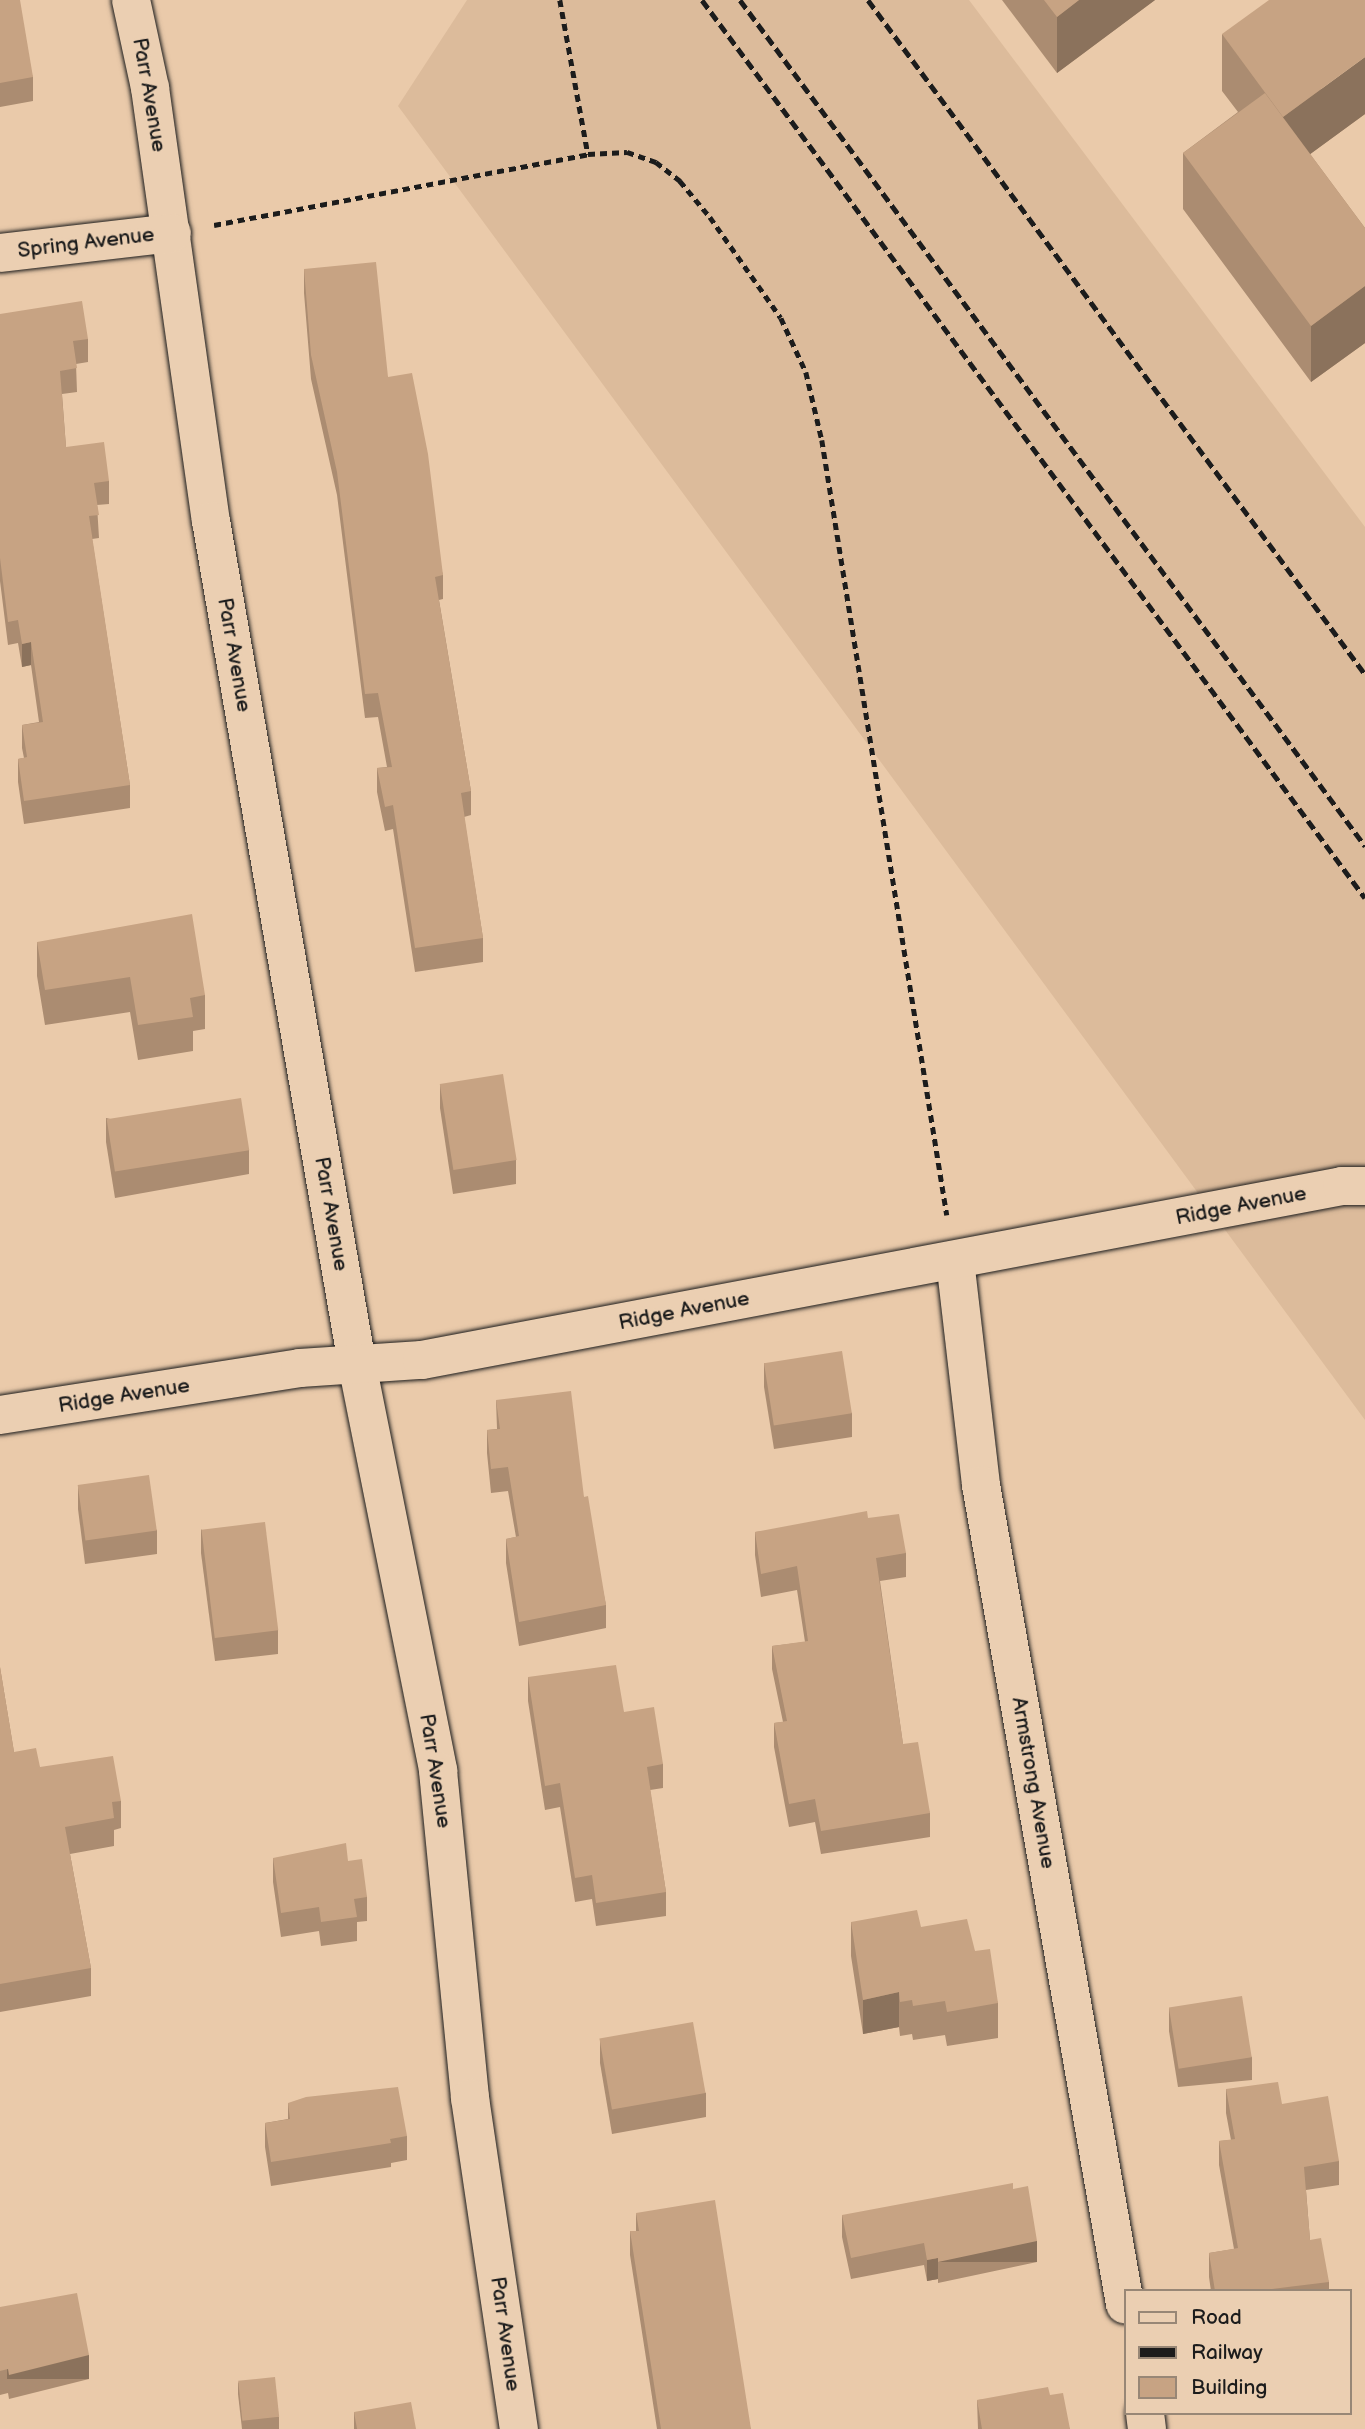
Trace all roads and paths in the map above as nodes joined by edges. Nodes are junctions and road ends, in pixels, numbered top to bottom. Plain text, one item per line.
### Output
1 (131, 0) edge
2 (560, 0) edge
3 (588, 154) junction
4 (172, 233) junction
5 (0, 253) edge
6 (1365, 1186) edge
7 (955, 1260) junction
8 (357, 1364) junction
9 (0, 1415) edge
10 (1124, 2298) edge
11 (519, 2429) edge

1 - 4 street, Parr Avenue
2 - 3 path
3 - 4 path
3 - 7 path
4 - 5 street, Spring Avenue
4 - 8 street, Parr Avenue
6 - 7 street, Ridge Avenue
7 - 8 street, Ridge Avenue
7 - 10 street, Armstrong Avenue
8 - 9 street, Ridge Avenue
8 - 11 street, Parr Avenue

